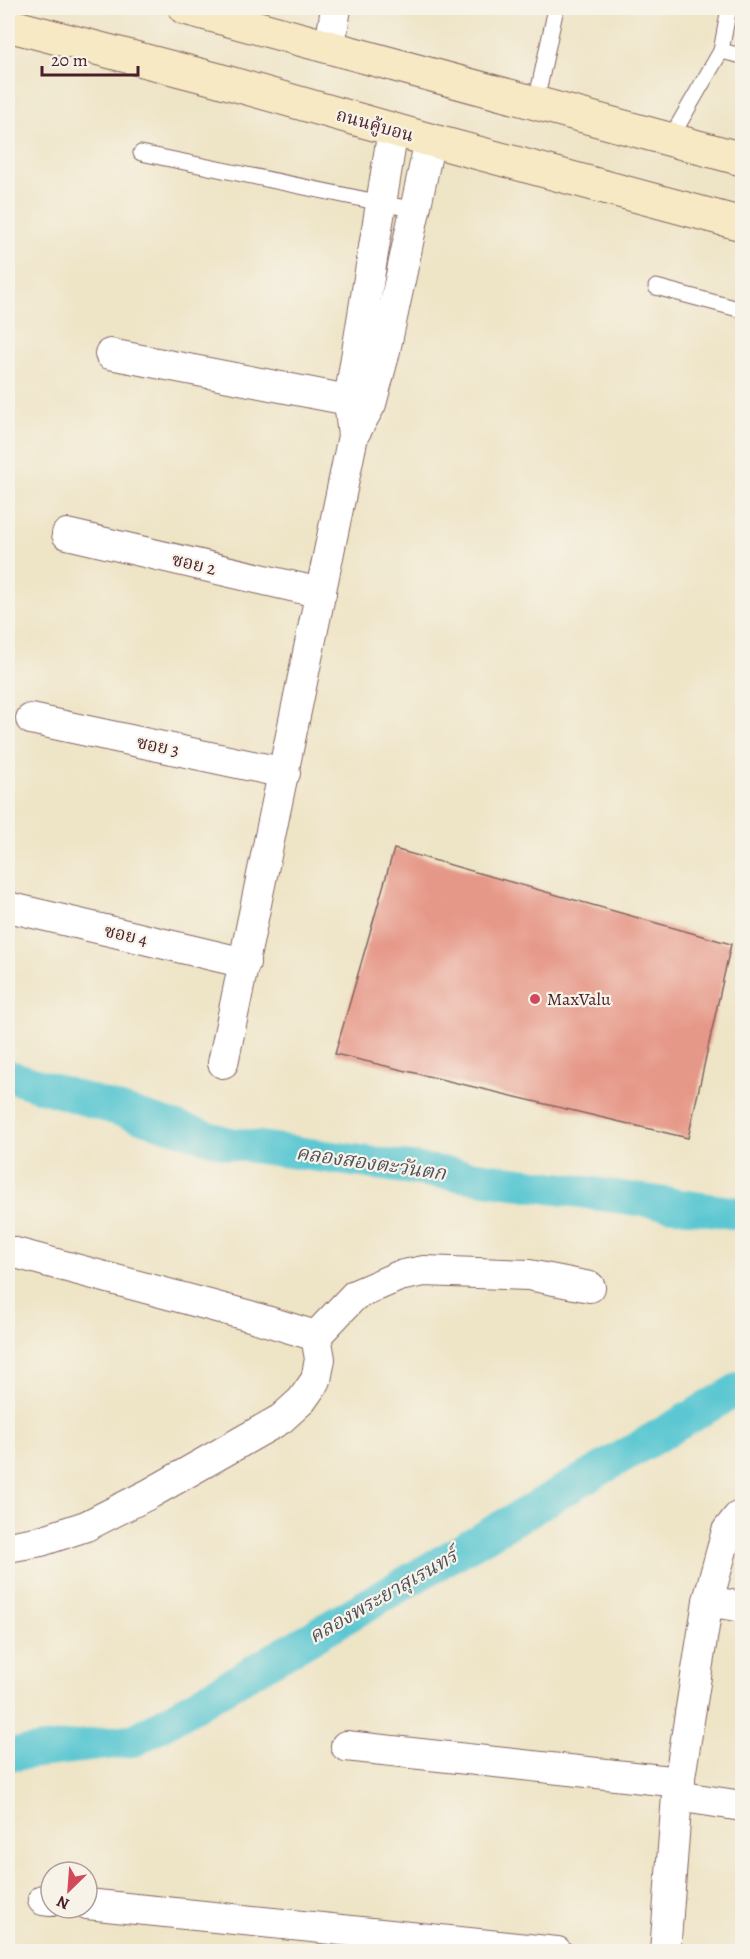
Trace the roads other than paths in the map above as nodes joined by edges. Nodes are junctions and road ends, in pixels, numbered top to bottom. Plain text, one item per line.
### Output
1 (185, 8) edge
2 (336, 8) edge
3 (556, 8) edge
4 (729, 8) edge
5 (8, 25) edge
6 (330, 46) junction
7 (721, 51) junction
8 (742, 56) edge
9 (536, 102) junction
10 (393, 130) junction
11 (670, 139) junction
12 (430, 140) junction
13 (141, 153) dead end
14 (742, 159) edge
15 (381, 203) junction
16 (415, 210) junction
17 (742, 224) edge
18 (656, 287) dead end
19 (742, 310) edge
20 (110, 354) dead end
21 (360, 402) junction
22 (67, 534) dead end
23 (321, 593) junction
24 (31, 719) dead end
25 (285, 773) junction
26 (8, 907) edge
27 (245, 963) junction
28 (223, 1063) dead end
29 (8, 1251) edge
30 (590, 1287) dead end
31 (316, 1336) junction
32 (742, 1515) edge
33 (8, 1547) edge
34 (708, 1601) junction
35 (742, 1607) edge
36 (346, 1746) dead end
37 (678, 1789) junction
38 (742, 1806) edge
39 (99, 1905) edge
40 (557, 1952) edge
41 (665, 1952) edge

1 - 6 main road
2 - 6 street
3 - 9 lane
4 - 7 lane
5 - 10 main road, ถนนคู้บอน
6 - 9 main road
7 - 8 lane
7 - 11 lane
9 - 11 main road
10 - 12 main road, ถนนคู้บอน
10 - 15 street
11 - 14 main road
12 - 16 street
12 - 17 main road, ถนนคู้บอน
13 - 15 lane
15 - 16 lane
15 - 21 street
16 - 21 street
18 - 19 lane
20 - 21 street
21 - 23 street
22 - 23 street, ซอย 2
23 - 25 street
24 - 25 street, ซอย 3
25 - 27 street
26 - 27 street, ซอย 4
27 - 28 street
29 - 31 street
30 - 31 street
31 - 33 street
32 - 34 street
34 - 35 street
34 - 37 street
36 - 37 street
37 - 38 street
37 - 41 street
39 - 40 street

